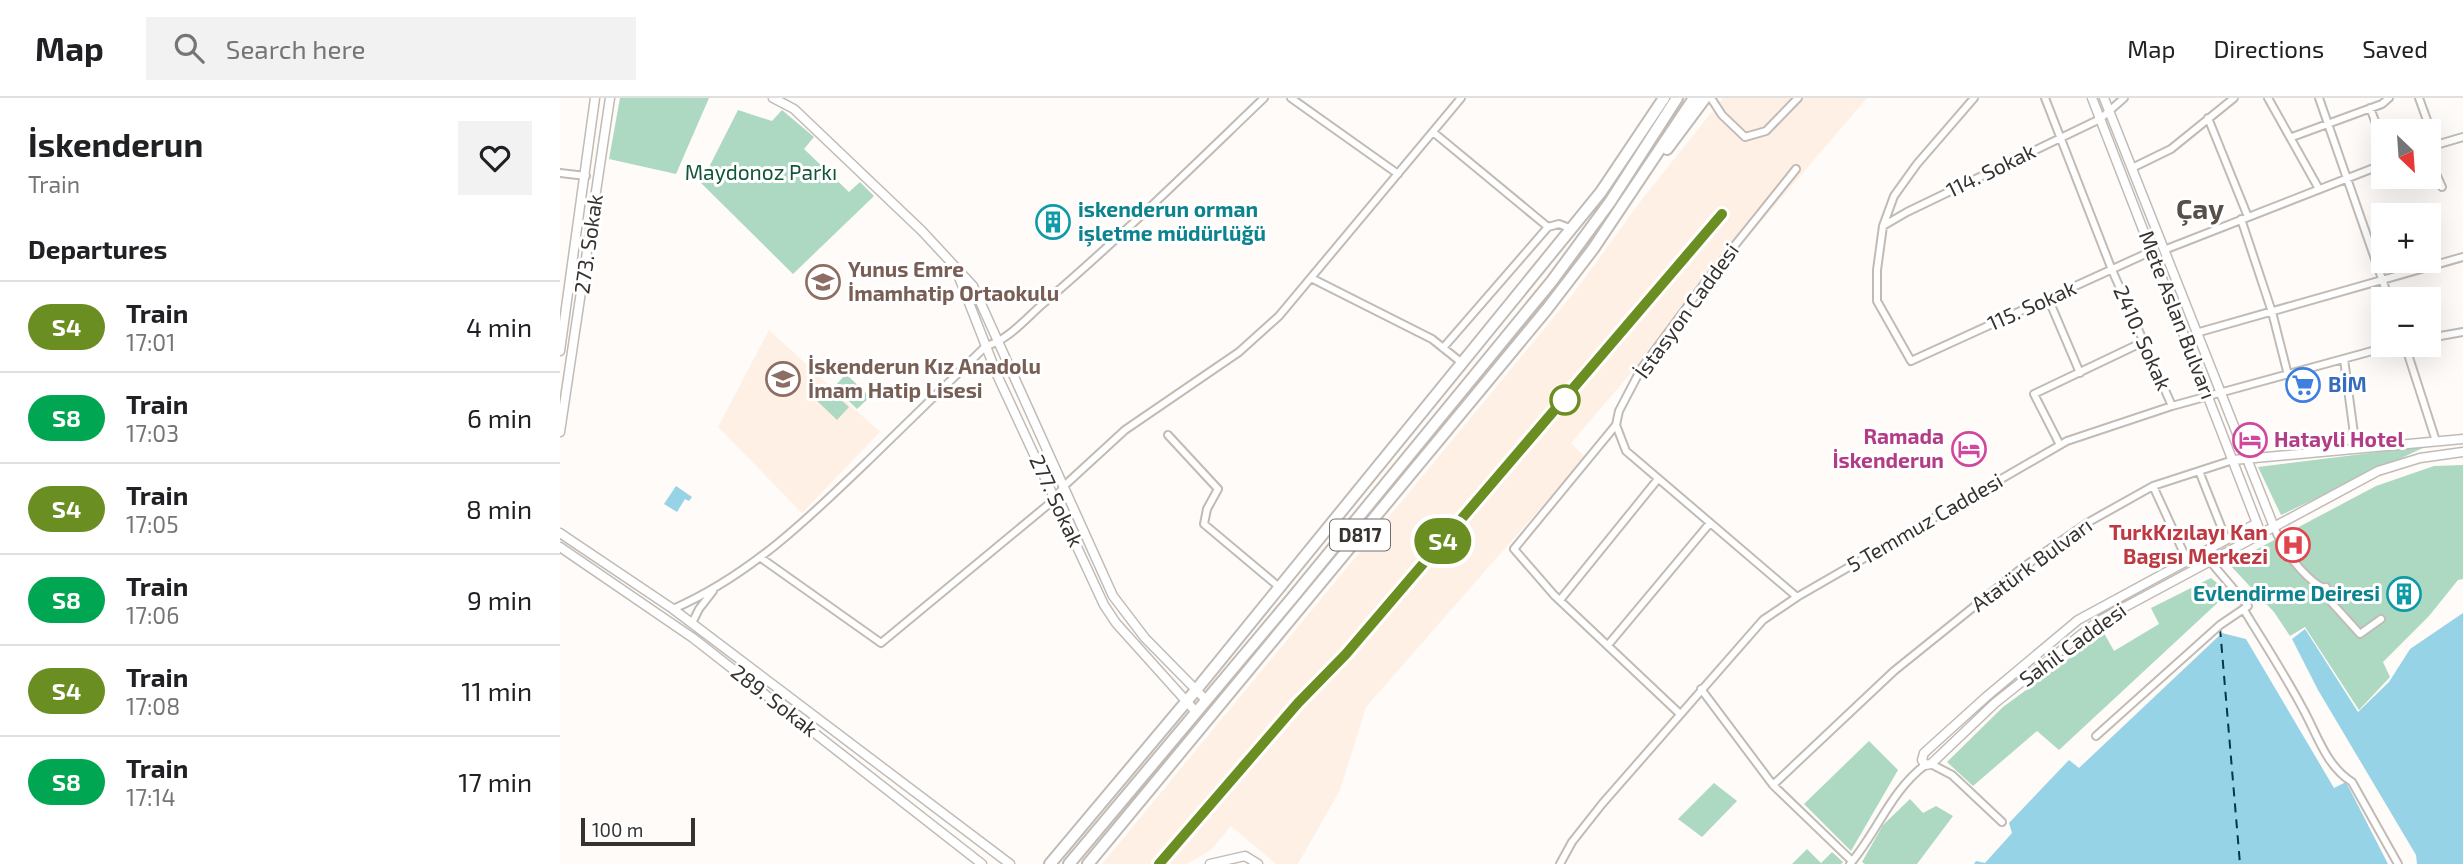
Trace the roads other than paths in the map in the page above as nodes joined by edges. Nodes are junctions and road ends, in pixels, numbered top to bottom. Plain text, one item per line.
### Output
1 (595, 98) edge
2 (610, 98) edge
3 (774, 98) edge
4 (1264, 98) edge
5 (1290, 98) edge
6 (1461, 98) edge
7 (1664, 98) edge
8 (1677, 98) edge
9 (1694, 98) edge
10 (1705, 98) edge
11 (1711, 98) edge
12 (1798, 98) edge
13 (1975, 98) edge
14 (2045, 98) edge
15 (2092, 98) edge
16 (2104, 98) edge
17 (2234, 98) edge
18 (2268, 98) edge
19 (2319, 98) edge
20 (2389, 98) edge
21 (2419, 98) edge
22 (2119, 100) edge
23 (2370, 108) junction
24 (2109, 111) junction
25 (2208, 118) junction
26 (2100, 119) junction
27 (2374, 119) edge
28 (2425, 119) edge
29 (2328, 124) junction
30 (1433, 132) junction
31 (2292, 137) junction
32 (2463, 137) edge
33 (2061, 138) junction
34 (2441, 144) edge
35 (2132, 168) junction
36 (1796, 169) dead end
37 (2371, 169) edge
38 (560, 173) edge
39 (1398, 174) junction
40 (586, 176) junction
41 (2347, 178) junction
42 (2319, 189) junction
43 (1626, 200) junction
44 (2245, 218) junction
45 (1883, 226) junction
46 (1548, 227) junction
47 (1572, 229) junction
48 (2164, 250) junction
49 (2152, 251) junction
50 (2463, 257) edge
51 (955, 266) junction
52 (2112, 270) junction
53 (1311, 278) junction
54 (2382, 280) junction
55 (2385, 287) edge
56 (2048, 298) junction
57 (2272, 312) junction
58 (2463, 332) edge
59 (2196, 333) junction
60 (2441, 336) edge
61 (999, 342) junction
62 (2143, 342) junction
63 (986, 346) junction
64 (1443, 348) junction
65 (560, 351) edge
66 (2371, 351) edge
67 (2409, 357) edge
68 (2344, 359) junction
69 (1462, 363) junction
70 (2080, 373) junction
71 (2288, 375) junction
72 (2221, 393) junction
73 (2209, 396) junction
74 (2172, 407) junction
75 (1616, 425) junction
76 (560, 432) edge
77 (1168, 435) dead end
78 (2463, 439) edge
79 (2437, 441) junction
80 (2060, 445) junction
81 (2356, 449) junction
82 (2463, 452) edge
83 (2247, 458) junction
84 (2233, 460) junction
85 (2199, 471) junction
86 (1658, 479) junction
87 (1064, 486) junction
88 (2153, 486) junction
89 (1055, 499) junction
90 (1710, 523) junction
91 (2257, 523) junction
92 (2274, 527) junction
93 (560, 533) edge
94 (2262, 533) junction
95 (2226, 539) junction
96 (560, 547) edge
97 (2230, 549) junction
98 (761, 558) junction
99 (2187, 560) junction
100 (2209, 560) junction
101 (1279, 586) junction
102 (714, 589) junction
103 (1797, 597) junction
104 (1560, 600) junction
105 (673, 609) junction
106 (2244, 610) junction
107 (2381, 619) dead end
108 (692, 623) junction
109 (1608, 645) junction
110 (760, 674) junction
111 (772, 683) junction
112 (752, 684) junction
113 (1702, 689) junction
114 (1196, 690) junction
115 (763, 692) junction
116 (1206, 701) junction
117 (1186, 702) junction
118 (1196, 712) junction
119 (1680, 714) junction
120 (2096, 736) dead end
121 (1928, 765) junction
122 (1773, 785) junction
123 (2002, 822) dead end
124 (1851, 862) edge
125 (1560, 863) edge
126 (982, 864) edge
127 (1010, 864) edge
128 (1050, 864) edge
129 (1069, 864) edge
130 (1088, 864) edge
131 (1210, 864) edge
132 (1258, 864) edge
133 (2398, 864) edge

1 - 40 street, 273. Sokak
2 - 76 street, 273. Sokak
3 - 51 street, 277. Sokak
4 - 61 street
5 - 39 street
6 - 30 street
7 - 47 highway
8 - 116 highway, D817
9 - 43 highway, D817
10 - 43 highway
11 - 12 street
13 - 45 street
14 - 33 street, 2410. Sokak
15 - 26 street, Mete Aslan Bulvarı
16 - 24 street, Mete Aslan Bulvarı
17 - 25 street
18 - 31 street
19 - 29 street
20 - 23 street
21 - 28 street
22 - 24 street, 114. Sokak
23 - 27 street
23 - 29 street
24 - 26 street, 114. Sokak
24 - 35 street, Mete Aslan Bulvarı
25 - 35 street
25 - 44 street
26 - 33 street, 114. Sokak
26 - 49 street, Mete Aslan Bulvarı
29 - 31 street
29 - 41 street
30 - 39 street
30 - 46 street
31 - 42 street
32 - 34 street
33 - 45 street, 114. Sokak
33 - 52 street, 2410. Sokak
35 - 48 street, Mete Aslan Bulvarı
36 - 75 street, İstasyon Caddesi
37 - 41 street
38 - 40 street
39 - 53 street
40 - 65 street, 273. Sokak
41 - 42 street
41 - 54 street
42 - 44 street
43 - 130 highway, D817
44 - 48 street
44 - 57 street
45 - 56 street, 115. Sokak
46 - 47 street
46 - 64 street
47 - 69 highway
48 - 59 street, Mete Aslan Bulvarı
49 - 52 street, 115. Sokak
49 - 73 street, Mete Aslan Bulvarı
50 - 54 street
51 - 61 street, 277. Sokak
51 - 63 street, 277. Sokak
52 - 56 street, 115. Sokak
52 - 62 street, 2410. Sokak
53 - 64 street
53 - 87 street
54 - 55 street
54 - 57 street
56 - 70 street
57 - 59 street
57 - 71 street
58 - 60 street
59 - 72 street, Mete Aslan Bulvarı
61 - 63 street
61 - 87 street, 277. Sokak
62 - 70 street
62 - 74 street, 2410. Sokak
63 - 89 street, 277. Sokak
63 - 98 street
64 - 69 street
66 - 68 street, 5 Temmuz Caddesi
67 - 79 street
68 - 71 street, 5 Temmuz Caddesi
68 - 81 street
69 - 101 highway
70 - 80 street
71 - 72 street, 5 Temmuz Caddesi
72 - 73 street, 5 Temmuz Caddesi
72 - 83 street, Mete Aslan Bulvarı
73 - 74 street, 5 Temmuz Caddesi
73 - 84 street, Mete Aslan Bulvarı
74 - 80 street, 5 Temmuz Caddesi
75 - 86 street
75 - 104 street, İstasyon Caddesi
77 - 101 street
78 - 79 street, Atatürk Bulvarı
79 - 81 street, Atatürk Bulvarı
80 - 103 street, 5 Temmuz Caddesi
81 - 83 street, Atatürk Bulvarı
82 - 92 street
83 - 84 street, Atatürk Bulvarı
83 - 92 street, Mete Aslan Bulvarı
84 - 85 street, Atatürk Bulvarı
84 - 91 street, Mete Aslan Bulvarı
85 - 88 street, Atatürk Bulvarı
85 - 95 street
86 - 90 street
86 - 104 street
87 - 89 street
87 - 114 street, 277. Sokak
88 - 99 street
88 - 122 street, Atatürk Bulvarı
89 - 98 street
89 - 117 street, 277. Sokak
90 - 103 street
90 - 109 street
91 - 94 street, Mete Aslan Bulvarı
91 - 95 street, Sahil Caddesi
92 - 94 street, Sahil Caddesi
92 - 107 street
93 - 105 street
94 - 97 street, Sahil Caddesi
95 - 97 street
95 - 99 street, Sahil Caddesi
96 - 112 street, 289. Sokak
97 - 100 street, Sahil Caddesi
98 - 102 street
99 - 121 street, Sahil Caddesi
100 - 106 street
100 - 121 street, Sahil Caddesi
101 - 114 highway
102 - 105 street
102 - 108 street
103 - 113 street, 5 Temmuz Caddesi
104 - 109 street
105 - 108 street
106 - 120 street
106 - 133 street
108 - 110 street
109 - 119 street
110 - 111 street
110 - 112 street
111 - 115 street
111 - 127 street
112 - 115 street, 289. Sokak
113 - 119 street, 5 Temmuz Caddesi
113 - 122 street
114 - 116 street, 277. Sokak
114 - 117 highway
115 - 126 street, 289. Sokak
116 - 118 highway, D817
117 - 118 street, 277. Sokak
117 - 128 highway
118 - 129 highway, D817
119 - 125 street, 5 Temmuz Caddesi
121 - 123 street
121 - 124 street, Sahil Caddesi
122 - 124 street
131 - 132 street

